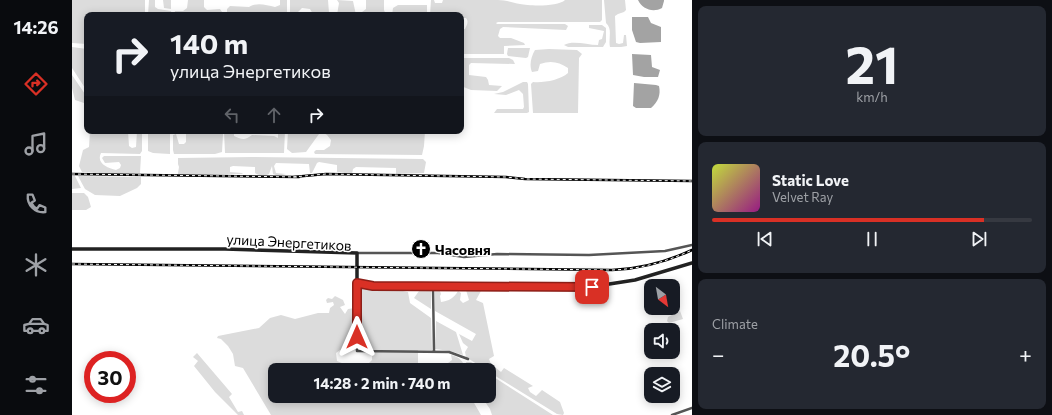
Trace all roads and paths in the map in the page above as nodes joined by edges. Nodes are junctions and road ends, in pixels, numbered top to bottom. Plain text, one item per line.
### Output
1 (692, 245) edge
2 (72, 249) edge
3 (357, 253) junction
4 (692, 263) edge
5 (357, 283) junction
6 (433, 287) junction
7 (434, 352) junction
8 (468, 359) dead end
9 (692, 408) edge
10 (672, 415) edge

1 - 3 street
2 - 3 street, улица Энергетиков
3 - 5 street, улица Энергетиков
4 - 6 street
5 - 6 street
5 - 7 street
6 - 7 street
7 - 8 street
9 - 10 street

